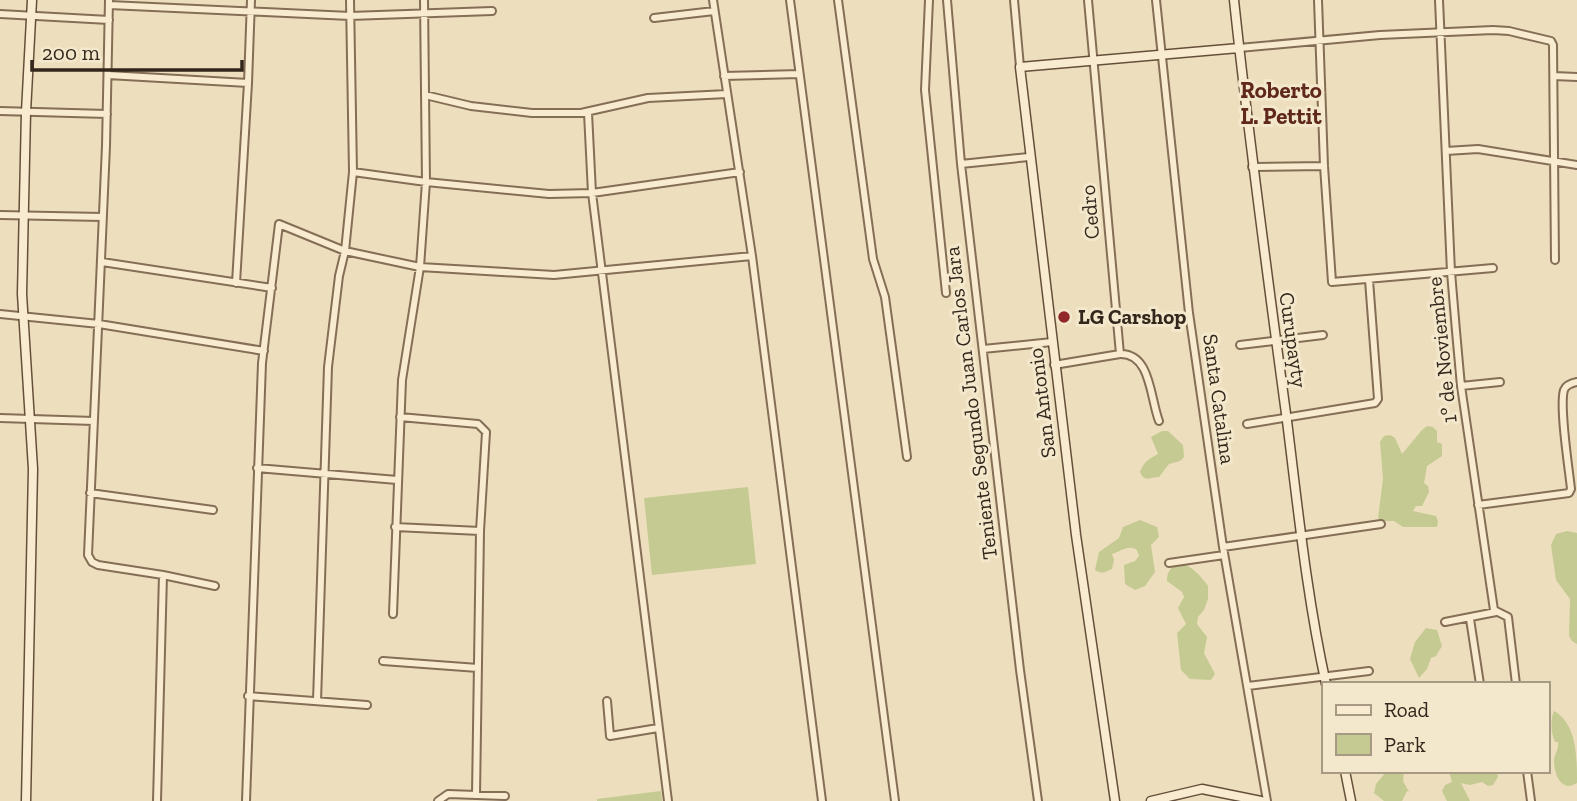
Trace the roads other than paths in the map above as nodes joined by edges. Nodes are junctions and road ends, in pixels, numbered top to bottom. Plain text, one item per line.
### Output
1 (32, 0) edge
2 (251, 0) edge
3 (350, 0) edge
4 (424, 0) edge
5 (713, 0) edge
6 (790, 0) edge
7 (838, 0) edge
8 (929, 0) edge
9 (947, 0) edge
10 (1014, 0) edge
11 (1088, 0) edge
12 (1156, 0) edge
13 (1234, 0) edge
14 (1318, 0) edge
15 (1439, 0) edge
16 (109, 2) edge
17 (492, 11) dead end
18 (715, 11) junction
19 (251, 13) junction
20 (0, 14) edge
21 (31, 15) junction
22 (424, 15) junction
23 (350, 16) junction
24 (654, 18) dead end
25 (109, 20) junction
26 (1441, 32) junction
27 (1320, 40) junction
28 (1239, 48) junction
29 (1161, 53) junction
30 (1093, 59) junction
31 (1020, 67) junction
32 (799, 74) junction
33 (108, 75) junction
34 (723, 76) junction
35 (1554, 76) junction
36 (1577, 77) edge
37 (248, 83) junction
38 (727, 94) junction
39 (425, 95) junction
40 (0, 111) edge
41 (26, 112) junction
42 (588, 113) junction
43 (107, 114) junction
44 (1446, 151) junction
45 (1029, 158) junction
46 (1556, 163) junction
47 (961, 164) junction
48 (1577, 165) edge
49 (1324, 166) junction
50 (1252, 167) junction
51 (353, 172) junction
52 (740, 172) junction
53 (426, 182) junction
54 (592, 193) junction
55 (0, 215) edge
56 (25, 215) junction
57 (103, 217) junction
58 (345, 251) junction
59 (752, 256) junction
60 (1555, 260) dead end
61 (102, 262) junction
62 (420, 267) junction
63 (1493, 268) dead end
64 (604, 272) junction
65 (1451, 272) junction
66 (1368, 280) junction
67 (236, 283) junction
68 (272, 288) junction
69 (946, 293) dead end
70 (0, 314) edge
71 (23, 316) junction
72 (99, 324) junction
73 (1323, 335) dead end
74 (1275, 340) junction
75 (1052, 342) junction
76 (1240, 345) dead end
77 (983, 349) junction
78 (264, 351) junction
79 (1120, 354) junction
80 (1054, 365) junction
81 (1500, 382) dead end
82 (1577, 382) edge
83 (1461, 387) junction
84 (400, 417) junction
85 (0, 418) edge
86 (1286, 418) junction
87 (30, 419) junction
88 (94, 421) junction
89 (1159, 421) dead end
90 (1247, 424) dead end
91 (907, 457) dead end
92 (257, 468) junction
93 (324, 474) junction
94 (397, 480) junction
95 (90, 493) junction
96 (1478, 505) junction
97 (213, 510) dead end
98 (1381, 524) dead end
99 (395, 527) junction
100 (480, 531) junction
101 (1302, 536) junction
102 (1223, 547) junction
103 (1224, 555) junction
104 (1170, 563) dead end
105 (163, 575) junction
106 (215, 586) dead end
107 (1496, 612) junction
108 (393, 614) dead end
109 (1470, 619) junction
110 (1445, 622) dead end
111 (383, 661) dead end
112 (478, 668) junction
113 (1369, 671) dead end
114 (1325, 680) edge
115 (1480, 682) edge
116 (1516, 682) edge
117 (1248, 686) junction
118 (248, 696) junction
119 (317, 701) junction
120 (607, 701) dead end
121 (367, 705) dead end
122 (658, 728) junction
123 (1345, 773) edge
124 (1527, 773) edge
125 (476, 795) junction
126 (505, 796) dead end
127 (26, 801) edge
128 (157, 801) edge
129 (246, 801) edge
130 (438, 801) edge
131 (667, 801) edge
132 (822, 801) edge
133 (895, 801) edge
134 (1038, 801) edge
135 (1115, 801) edge
136 (1151, 801) edge
137 (1261, 801) edge
138 (1267, 801) edge
139 (1351, 801) edge
140 (1531, 801) edge

1 - 21 street
2 - 19 street
3 - 23 street
4 - 22 street
5 - 18 street
6 - 32 street
7 - 91 street
8 - 69 street
9 - 47 street, Teniente Segundo Juan Carlos Jara
10 - 31 street, San Antonio
11 - 30 street, Cedro
12 - 29 street, Santa Catalina
13 - 28 street, Curupayty
14 - 27 street
15 - 26 street, 1º de Noviembre
16 - 19 street
16 - 25 street
17 - 22 street
18 - 24 street
18 - 34 street
19 - 23 street
19 - 37 street
20 - 21 street
21 - 25 street
21 - 41 street
22 - 23 street
22 - 39 street
23 - 51 street
25 - 33 street
26 - 27 street
26 - 35 street
26 - 44 street, 1º de Noviembre
27 - 28 street
27 - 49 street
28 - 29 street
28 - 50 street, Curupayty
29 - 30 street
29 - 102 street, Santa Catalina
30 - 31 street
30 - 79 street, Cedro
31 - 45 street, San Antonio
32 - 34 street
32 - 133 street
33 - 37 street
33 - 43 street
34 - 38 street
35 - 36 street
35 - 46 street
37 - 67 street
38 - 42 street
38 - 52 street
39 - 42 street
39 - 53 street
40 - 41 street
41 - 43 street
41 - 56 street
42 - 54 street
43 - 57 street
44 - 46 street
44 - 65 street, 1º de Noviembre
45 - 47 street
45 - 75 street, San Antonio
46 - 48 street
46 - 60 street
47 - 77 street, Teniente Segundo Juan Carlos Jara
49 - 50 street
49 - 66 street
50 - 74 street, Curupayty
51 - 53 street
51 - 58 street
52 - 54 street
52 - 59 street
53 - 54 street
53 - 62 street
54 - 64 street
55 - 56 street
56 - 57 street
56 - 71 street
57 - 61 street
58 - 62 street
58 - 68 street
58 - 93 street
59 - 64 street
59 - 132 street
61 - 67 street
61 - 72 street
62 - 64 street
62 - 84 street
63 - 65 street
64 - 122 street
65 - 66 street
65 - 83 street, 1º de Noviembre
66 - 86 street
67 - 68 street
68 - 78 street
70 - 71 street
71 - 72 street
71 - 87 street
72 - 78 street
72 - 88 street
73 - 74 street
74 - 76 street
74 - 86 street, Curupayty
75 - 77 street
75 - 80 street, San Antonio
77 - 134 street, Teniente Segundo Juan Carlos Jara
78 - 92 street
79 - 80 street
79 - 89 street
80 - 135 street, San Antonio
81 - 83 street
82 - 96 street
83 - 96 street, 1º de Noviembre
84 - 94 street
84 - 100 street
85 - 87 street
86 - 90 street
86 - 101 street, Curupayty
87 - 88 street
87 - 127 street
88 - 95 street
92 - 93 street
92 - 118 street
93 - 94 street
93 - 119 street
94 - 99 street
95 - 97 street
95 - 105 street
96 - 107 street, 1º de Noviembre
98 - 101 street
99 - 100 street
99 - 108 street
100 - 112 street
101 - 102 street
101 - 114 street, Curupayty
102 - 103 street, Santa Catalina
103 - 104 street
103 - 117 street, Santa Catalina
105 - 106 street
105 - 128 street
107 - 109 street
107 - 116 street, 1º de Noviembre
109 - 110 street
109 - 115 street
111 - 112 street
112 - 125 street
113 - 114 street
114 - 117 street
117 - 138 street, Santa Catalina
118 - 119 street
118 - 129 street
119 - 121 street
120 - 122 street
122 - 131 street
123 - 139 street
124 - 140 street
125 - 126 street
125 - 130 street
136 - 137 street

